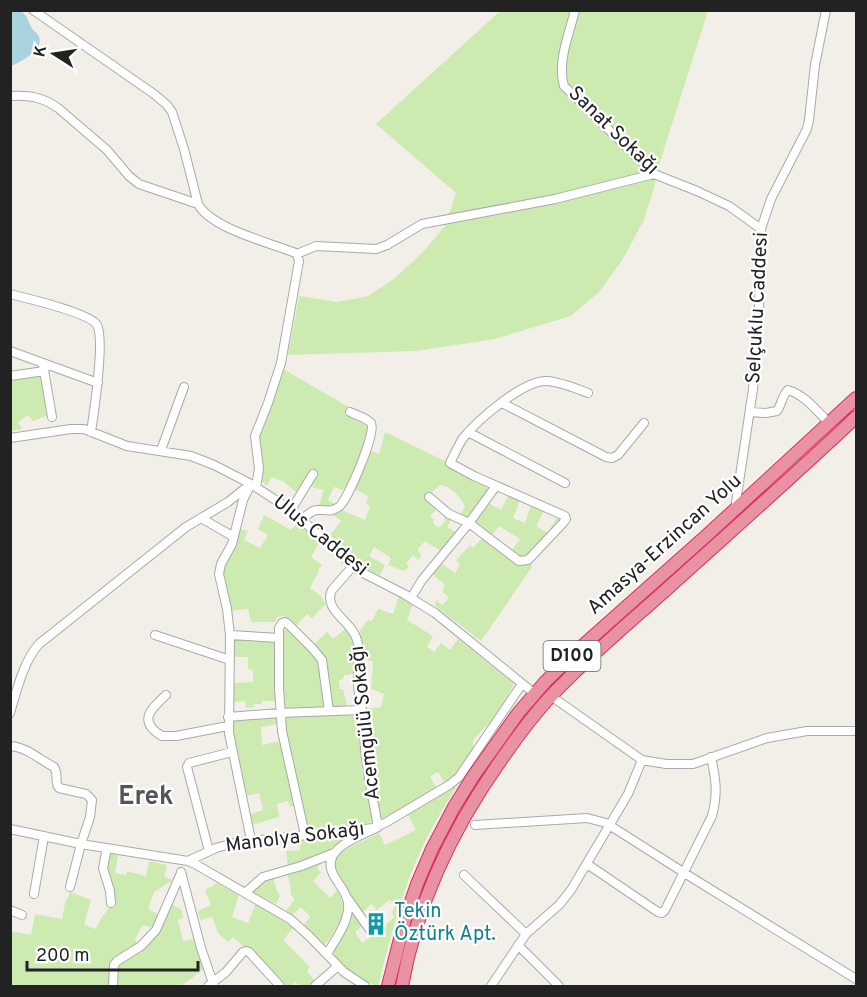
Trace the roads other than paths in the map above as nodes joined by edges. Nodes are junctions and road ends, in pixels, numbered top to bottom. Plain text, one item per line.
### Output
1 (33, 10) edge
2 (575, 10) edge
3 (826, 10) edge
4 (10, 96) edge
5 (654, 174) junction
6 (198, 204) junction
7 (761, 229) junction
8 (297, 254) junction
9 (10, 294) edge
10 (10, 351) edge
11 (44, 367) junction
12 (11, 375) edge
13 (98, 383) junction
14 (184, 387) dead end
15 (588, 393) dead end
16 (856, 398) edge
17 (502, 403) junction
18 (350, 412) dead end
19 (750, 412) junction
20 (52, 417) dead end
21 (856, 417) edge
22 (644, 423) dead end
23 (830, 423) junction
24 (92, 432) junction
25 (468, 432) junction
26 (10, 438) edge
27 (161, 450) junction
28 (314, 474) dead end
29 (565, 483) dead end
30 (254, 486) junction
31 (496, 486) junction
32 (429, 497) dead end
33 (735, 509) junction
34 (291, 510) junction
35 (201, 518) junction
36 (302, 519) junction
37 (469, 523) junction
38 (234, 537) junction
39 (353, 566) junction
40 (411, 598) junction
41 (155, 635) dead end
42 (230, 635) junction
43 (279, 638) junction
44 (230, 660) junction
45 (522, 684) junction
46 (535, 694) junction
47 (166, 695) dead end
48 (551, 696) junction
49 (362, 710) junction
50 (329, 711) junction
51 (10, 713) edge
52 (280, 713) junction
53 (228, 721) junction
54 (856, 731) edge
55 (10, 746) edge
56 (232, 752) junction
57 (711, 758) junction
58 (642, 760) junction
59 (475, 825) dead end
60 (610, 825) junction
61 (378, 827) junction
62 (12, 832) edge
63 (305, 835) junction
64 (44, 836) junction
65 (251, 840) junction
66 (81, 843) junction
67 (107, 848) junction
68 (209, 851) junction
69 (334, 853) junction
70 (183, 861) junction
71 (587, 864) junction
72 (181, 873) junction
73 (685, 873) junction
74 (464, 875) dead end
75 (70, 886) dead end
76 (245, 893) junction
77 (34, 894) dead end
78 (346, 896) junction
79 (111, 903) dead end
80 (10, 910) edge
81 (22, 915) dead end
82 (370, 930) dead end
83 (526, 934) junction
84 (518, 945) junction
85 (327, 954) junction
86 (338, 966) junction
87 (856, 979) edge
88 (211, 985) edge
89 (277, 986) edge
90 (492, 986) edge
91 (113, 987) edge
92 (315, 987) edge
93 (365, 987) edge
94 (388, 987) edge
95 (402, 987) edge
96 (559, 987) edge

1 - 6 street
2 - 5 street, Sanat Sokağı
3 - 7 street, Selçuklu Caddesi
4 - 6 street
5 - 7 street, Sanat Sokağı
5 - 8 street
6 - 8 street
7 - 19 street, Selçuklu Caddesi
8 - 30 street
9 - 13 street
10 - 11 street
11 - 12 street
11 - 13 street
11 - 20 street
13 - 24 street
14 - 27 street
15 - 17 street
16 - 23 highway, Amasya-Erzincan Yolu / D100
17 - 22 street
17 - 25 street
18 - 36 street
19 - 23 street
19 - 33 street, Selçuklu Caddesi
21 - 48 highway, Amasya-Erzincan Yolu / D100
23 - 33 highway, Amasya-Erzincan Yolu / D100
24 - 26 street, Ulus Caddesi
24 - 27 street, Ulus Caddesi
25 - 29 street
25 - 31 street
27 - 30 street, Ulus Caddesi
28 - 34 street
30 - 34 street, Ulus Caddesi
30 - 35 street
30 - 38 street
31 - 37 street
31 - 37 street
32 - 37 street
33 - 46 highway, Amasya-Erzincan Yolu / D100
34 - 36 street, Ulus Caddesi
35 - 38 street
35 - 51 street
36 - 39 street, Ulus Caddesi
37 - 40 street
38 - 42 street
39 - 40 street, Ulus Caddesi
39 - 49 street, Acemgülü Sokağı
40 - 45 street, Ulus Caddesi
41 - 44 street
42 - 43 street
42 - 44 street
43 - 50 street
43 - 52 street
44 - 53 street
45 - 46 street, Ulus Caddesi
45 - 61 street, Manolya Sokağı
46 - 94 highway, Amasya-Erzincan Yolu / D100
47 - 53 street
48 - 58 street
48 - 95 highway, Amasya-Erzincan Yolu / D100
49 - 50 street
49 - 61 street, Acemgülü Sokağı
50 - 52 street
52 - 53 street
52 - 63 street
53 - 56 street
54 - 57 street
55 - 66 street
56 - 65 street
56 - 68 street
57 - 58 street
57 - 73 street
58 - 60 street
59 - 60 street
60 - 71 street
60 - 73 street
61 - 63 street, Manolya Sokağı
61 - 69 street
62 - 64 street
63 - 65 street, Manolya Sokağı
64 - 66 street
64 - 77 street
65 - 68 street, Manolya Sokağı
66 - 67 street
66 - 75 street
67 - 70 street
67 - 79 street
68 - 70 street, Manolya Sokağı
69 - 76 street
69 - 78 street
70 - 72 street
70 - 76 street
71 - 73 street
71 - 83 street
72 - 88 street
72 - 91 street
73 - 87 street
74 - 83 street
76 - 85 street
78 - 82 street
78 - 85 street
80 - 81 street
83 - 84 street
84 - 90 street
84 - 96 street
85 - 86 street
86 - 92 street
86 - 93 street
88 - 89 street

